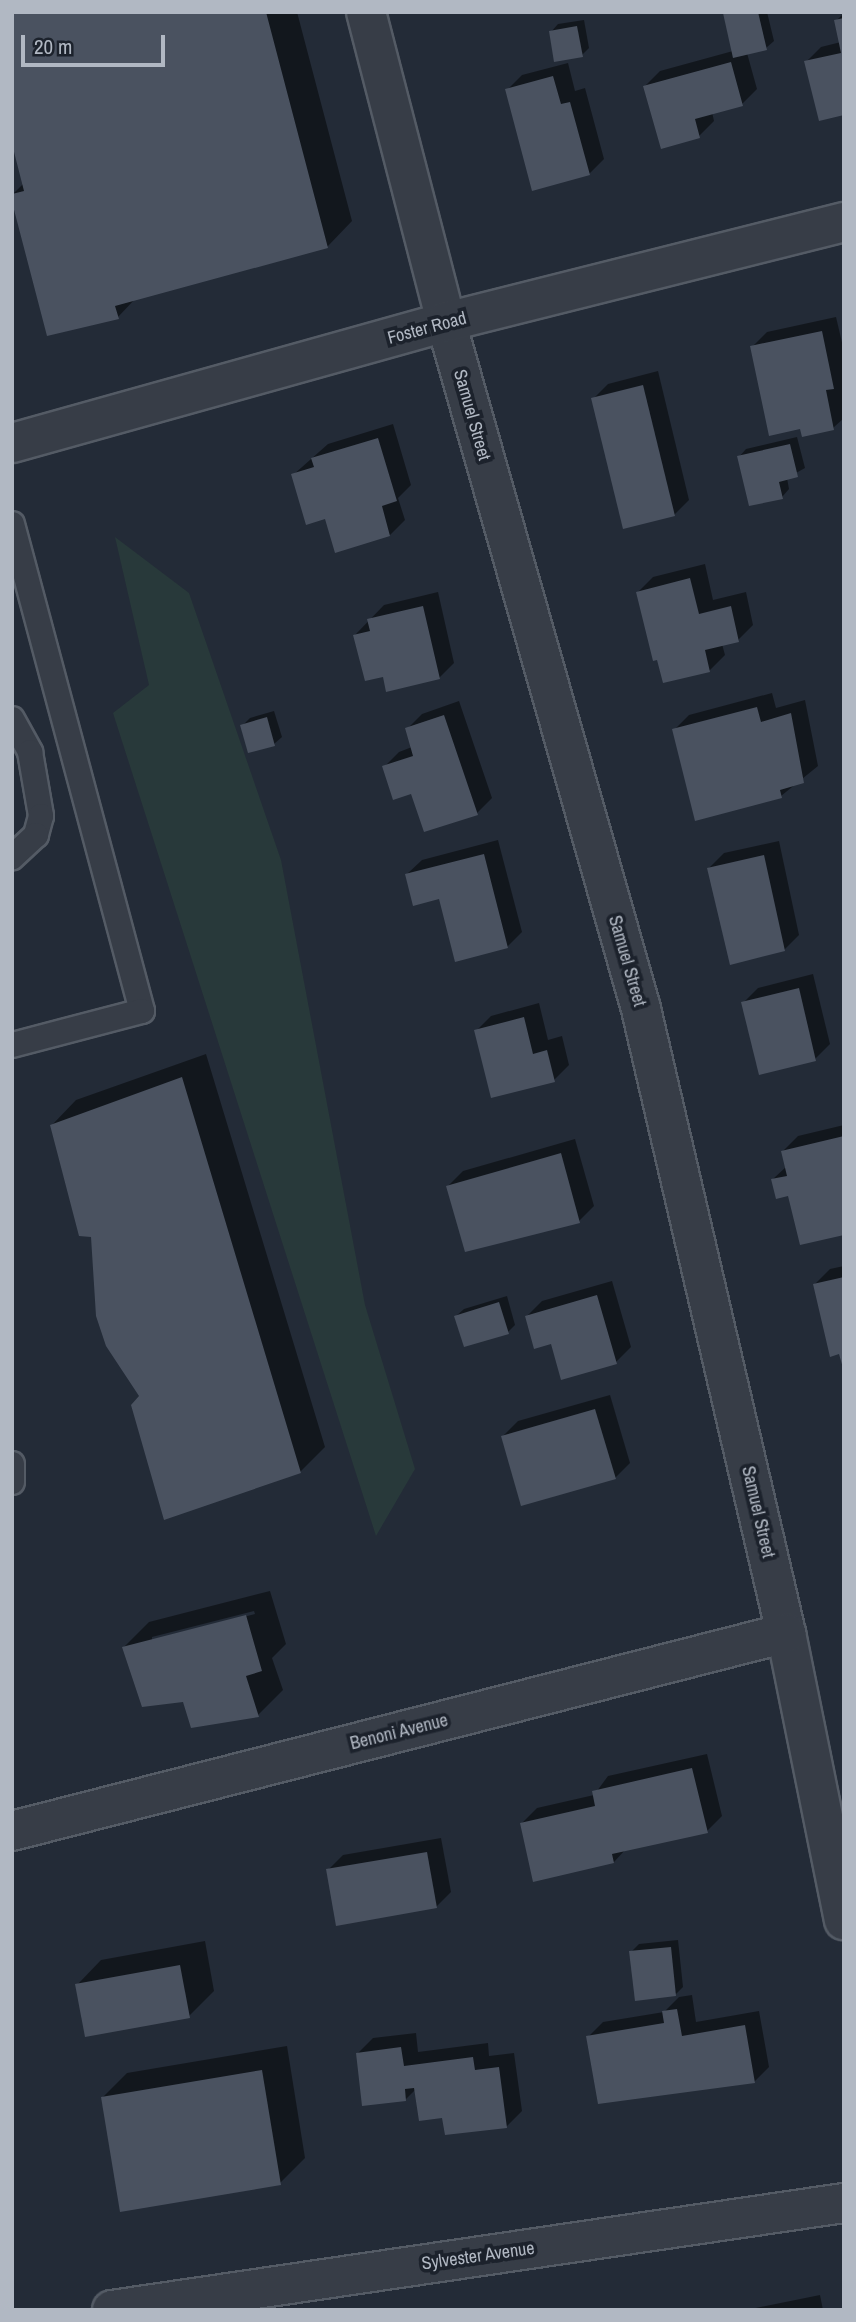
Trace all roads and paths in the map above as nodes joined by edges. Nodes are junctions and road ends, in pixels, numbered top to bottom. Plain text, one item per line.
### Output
1 (366, 12) edge
2 (844, 222) edge
3 (446, 322) junction
4 (12, 443) edge
5 (12, 524) edge
6 (20, 587) edge
7 (12, 719) edge
8 (12, 857) edge
9 (12, 1045) edge
10 (12, 1464) edge
11 (12, 1482) edge
12 (786, 1633) junction
13 (12, 1831) edge
14 (844, 1920) edge
15 (844, 2203) edge
16 (112, 2310) edge

1 - 3 street, Samuel Street
2 - 3 street, Foster Road
3 - 4 street, Foster Road
3 - 12 street, Samuel Street
5 - 6 lane
6 - 9 lane
7 - 8 lane
10 - 11 lane
12 - 13 street, Benoni Avenue
12 - 14 street, Samuel Street
15 - 16 street, Sylvester Avenue

